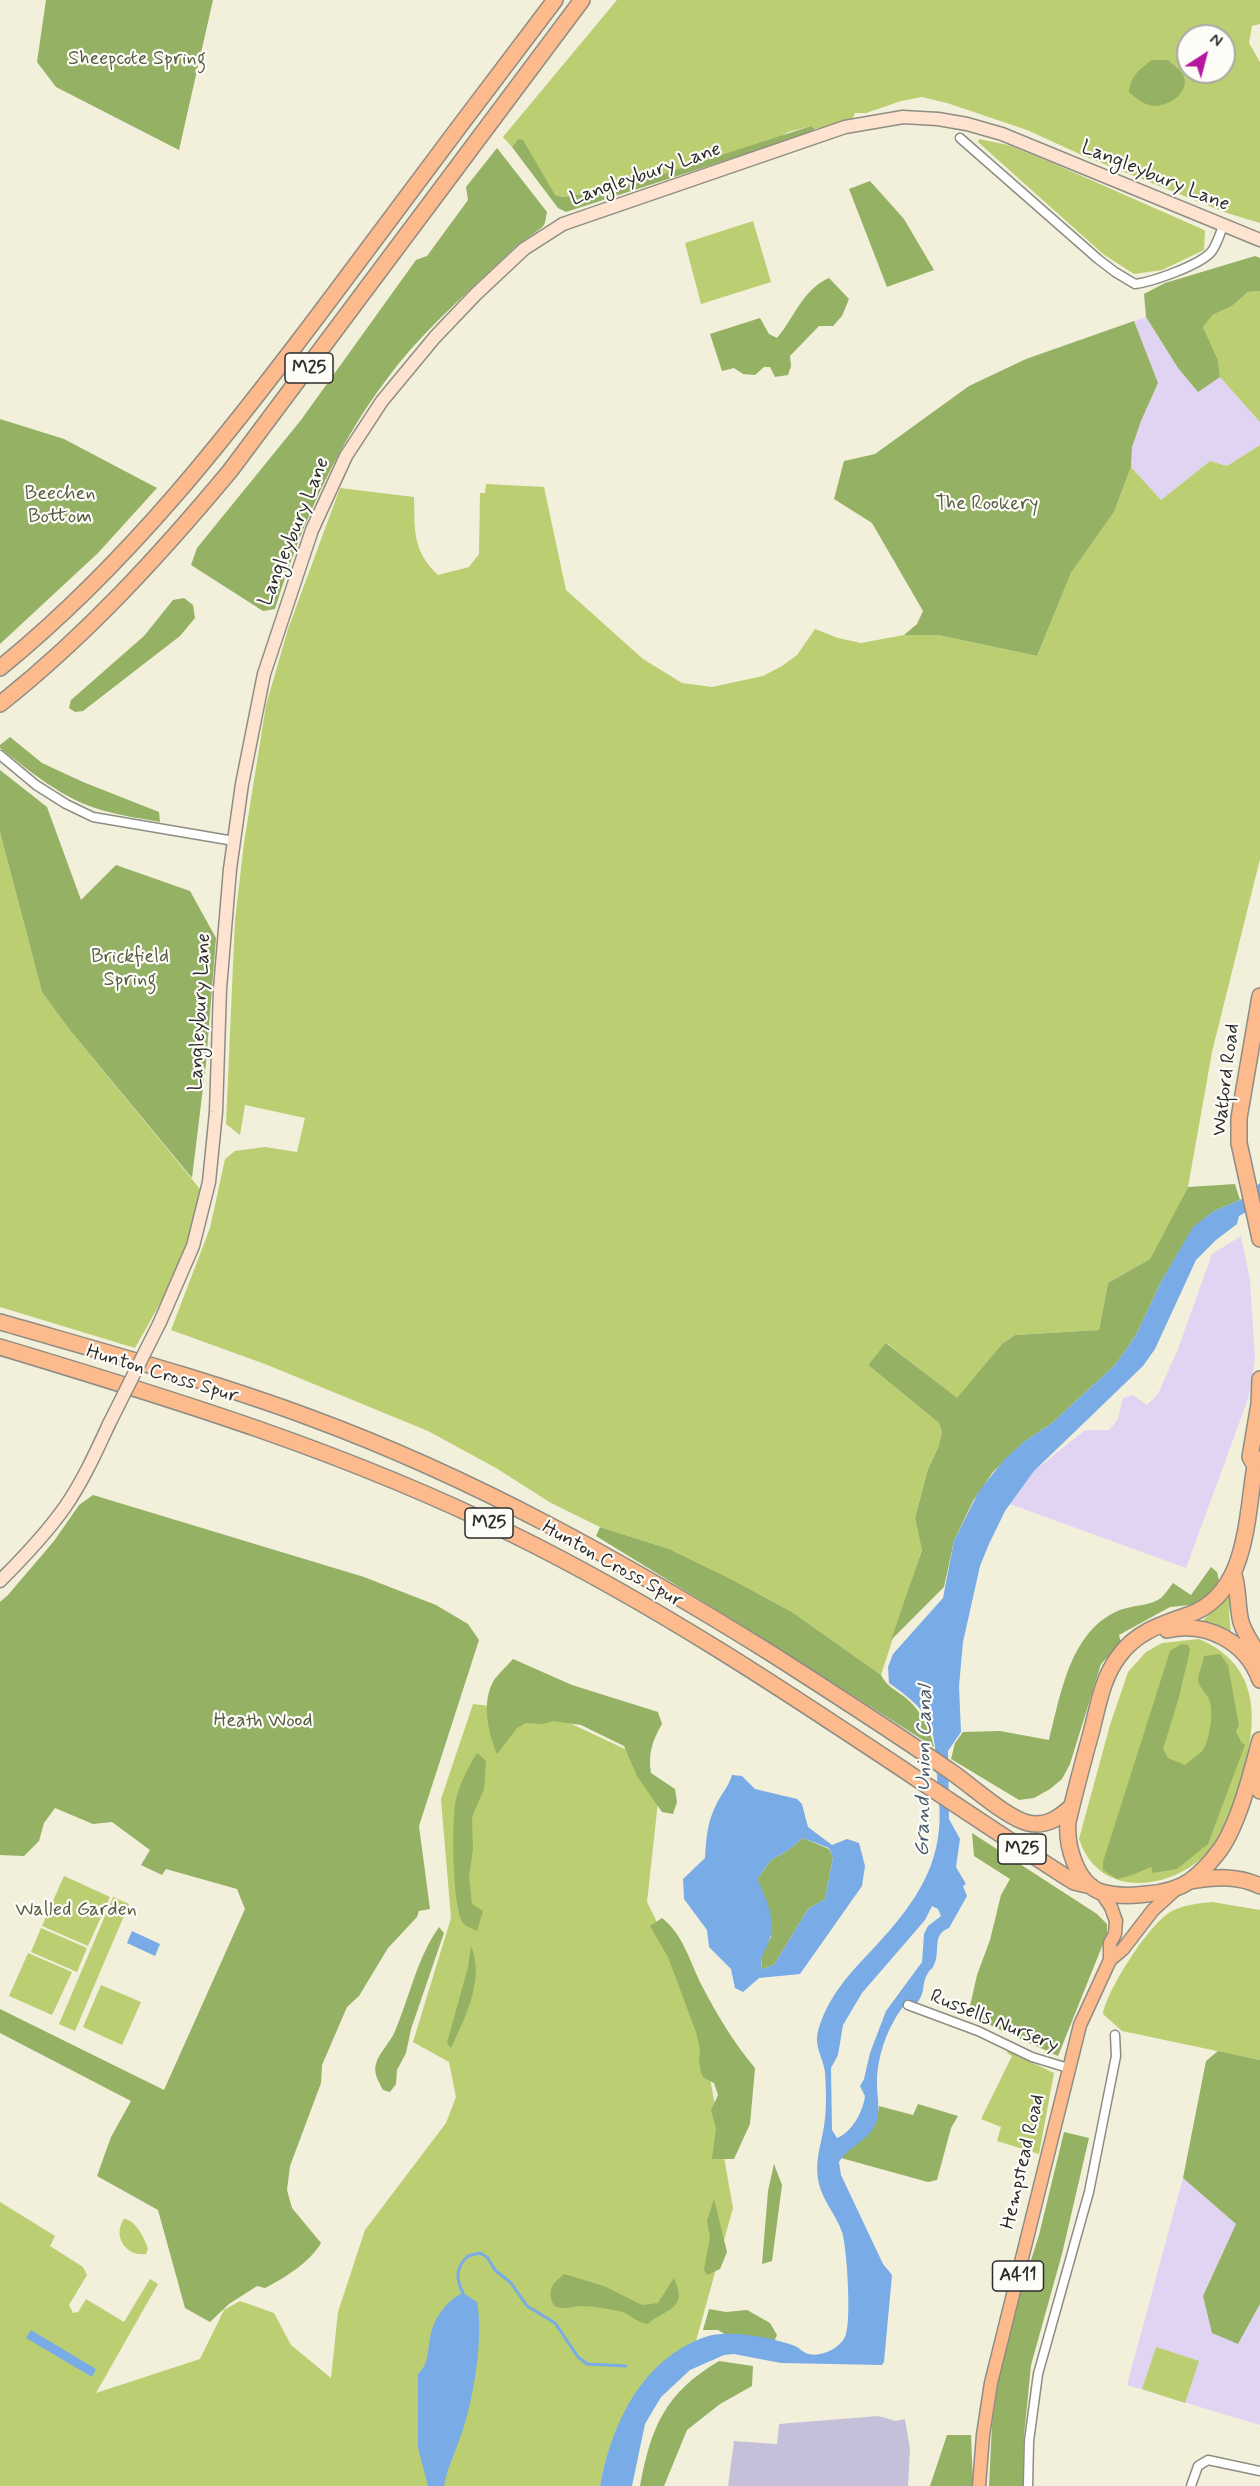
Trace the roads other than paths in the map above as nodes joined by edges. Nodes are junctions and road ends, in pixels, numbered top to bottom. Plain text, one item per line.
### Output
1 (555, 0) edge
2 (582, 0) edge
3 (960, 138) dead end
4 (1223, 226) junction
5 (1260, 240) edge
6 (0, 668) edge
7 (0, 704) edge
8 (0, 755) edge
9 (234, 841) junction
10 (1260, 996) edge
11 (1260, 1239) edge
12 (0, 1322) edge
13 (0, 1347) edge
14 (1260, 1379) edge
15 (1258, 1462) edge
16 (0, 1581) edge
17 (1235, 1588) junction
18 (1141, 1636) junction
19 (1256, 1660) edge
20 (1260, 1680) edge
21 (1260, 1742) edge
22 (1260, 1791) edge
23 (1071, 1807) junction
24 (1184, 1884) junction
25 (1260, 1886) edge
26 (1096, 1889) junction
27 (1110, 1960) junction
28 (908, 2006) dead end
29 (1114, 2035) dead end
30 (1068, 2068) junction
31 (1260, 2471) edge
32 (979, 2486) edge
33 (1028, 2486) edge
34 (1191, 2486) edge

1 - 6 highway, M25
2 - 7 highway, M25
3 - 4 street
4 - 5 street, Langleybury Lane
4 - 9 street, Langleybury Lane
8 - 9 street
9 - 16 street, Langleybury Lane, bridge
10 - 11 highway, Watford Road
12 - 23 highway, Hunton Cross Spur / M25
13 - 26 highway, Hunton Cross Spur / M25
14 - 15 highway
15 - 17 highway
17 - 18 highway
17 - 19 highway
18 - 19 highway
18 - 23 highway
19 - 20 highway
21 - 22 highway
21 - 24 highway
23 - 26 highway
24 - 25 highway, Hunton Cross Spur
24 - 26 highway, Hunton Cross Spur
24 - 27 main road, Hempstead Road / A411
26 - 27 main road, Hempstead Road / A411
27 - 30 main road, Hempstead Road / A411
28 - 30 street, Russells Nursery
29 - 33 street
30 - 32 main road, Hempstead Road / A411
31 - 34 street

